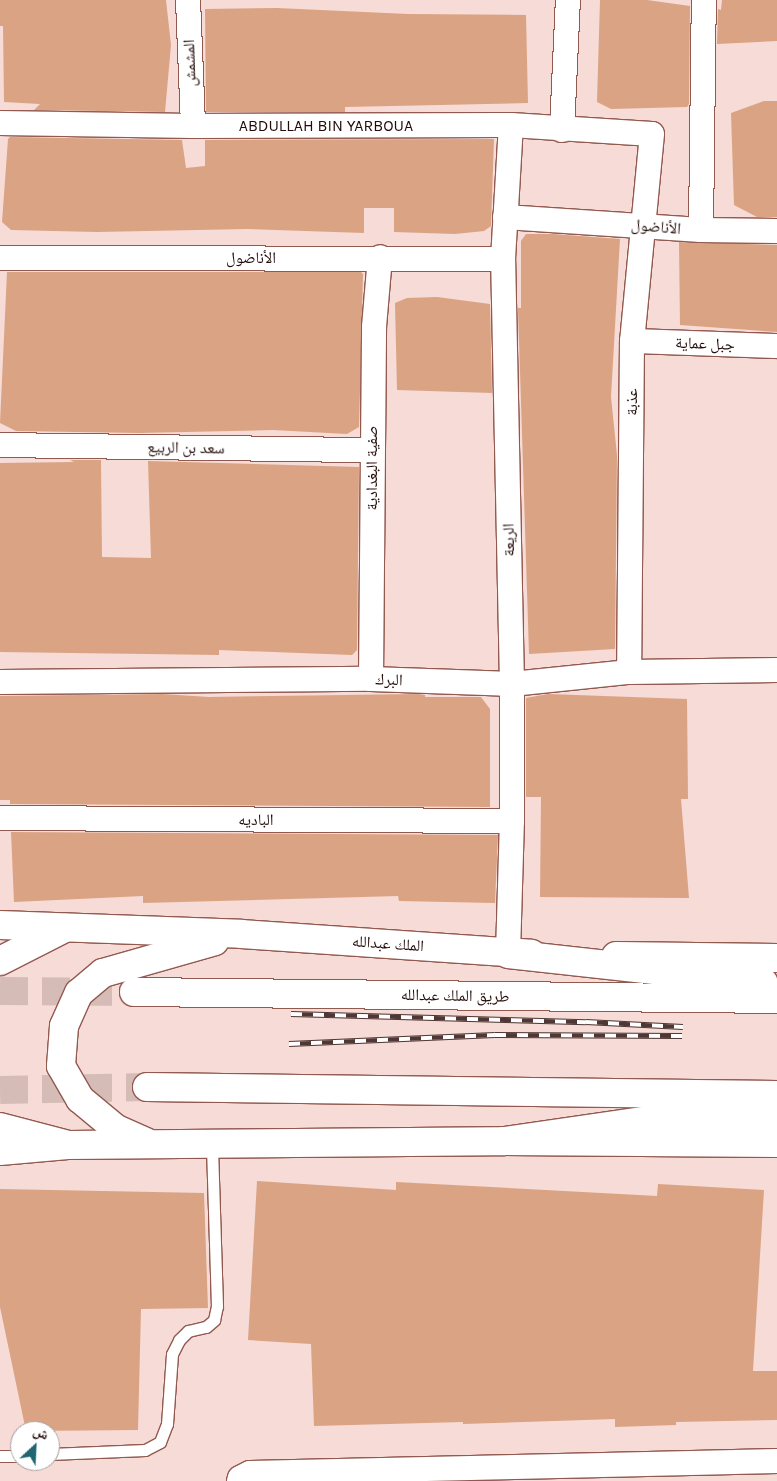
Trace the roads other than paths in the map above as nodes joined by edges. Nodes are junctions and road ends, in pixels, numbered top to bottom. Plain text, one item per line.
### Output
1 (188, 0) edge
2 (568, 0) edge
3 (704, 0) edge
4 (0, 123) edge
5 (511, 125) junction
6 (193, 126) junction
7 (562, 130) junction
8 (652, 134) joint
9 (505, 218) junction
10 (643, 225) junction
11 (701, 230) junction
12 (777, 231) edge
13 (0, 258) edge
14 (380, 258) junction
15 (503, 259) junction
16 (632, 341) junction
17 (777, 346) edge
18 (0, 444) edge
19 (372, 450) junction
20 (777, 670) edge
21 (629, 672) junction
22 (371, 679) junction
23 (0, 682) edge
24 (512, 684) junction
25 (0, 818) edge
26 (512, 821) junction
27 (0, 925) edge
28 (65, 928) junction
29 (241, 934) junction
30 (508, 954) junction
31 (777, 958) edge
32 (0, 961) edge
33 (777, 982) edge
34 (134, 992) tunnel mouth
35 (777, 999) edge
36 (147, 1088) tunnel mouth
37 (777, 1095) edge
38 (777, 1118) edge
39 (0, 1128) edge
40 (504, 1141) junction
41 (777, 1143) edge
42 (152, 1144) junction
43 (212, 1144) junction
44 (68, 1145) junction
45 (0, 1151) edge
46 (60, 1454) edge
47 (777, 1462) edge
48 (239, 1481) edge

1 - 6 street, المشمش
2 - 7 street
3 - 11 street
4 - 6 street, ABDULLAH BIN YARBOUA
5 - 6 street, ABDULLAH BIN YARBOUA
5 - 7 street, ABDULLAH BIN YARBOUA
5 - 9 street, الريعة
7 - 8 street, ABDULLAH BIN YARBOUA
8 - 10 street, عذبة
9 - 10 street, الأناضول
9 - 15 street, الريعة
10 - 11 street, الأناضول
10 - 16 street, عذبة
11 - 12 street, الأناضول
13 - 14 street, الأناضول
14 - 15 street, الأناضول
14 - 19 street, صفية البغدادية
15 - 24 street, الريعة
16 - 17 street, جبل عماية
16 - 21 street, عذبة
18 - 19 street, سعد بن الربيع
19 - 22 street, صفية البغدادية
20 - 21 street, البرك
21 - 24 street, البرك
22 - 23 street, البرك
22 - 24 street, البرك
24 - 26 street, الريعة
25 - 26 street, الباديه
26 - 30 street, الريعة
27 - 28 main road, الملك عبدالله
28 - 29 main road, الملك عبدالله
28 - 32 main road
29 - 30 main road, الملك عبدالله
29 - 42 main road
30 - 31 main road, الملك عبدالله
30 - 33 main road
34 - 35 main road, طريق الملك عبدالله
36 - 37 main road
38 - 40 main road
39 - 44 main road
40 - 41 main road
40 - 43 main road
42 - 43 main road
42 - 44 main road
43 - 46 lane
44 - 45 main road
47 - 48 street

